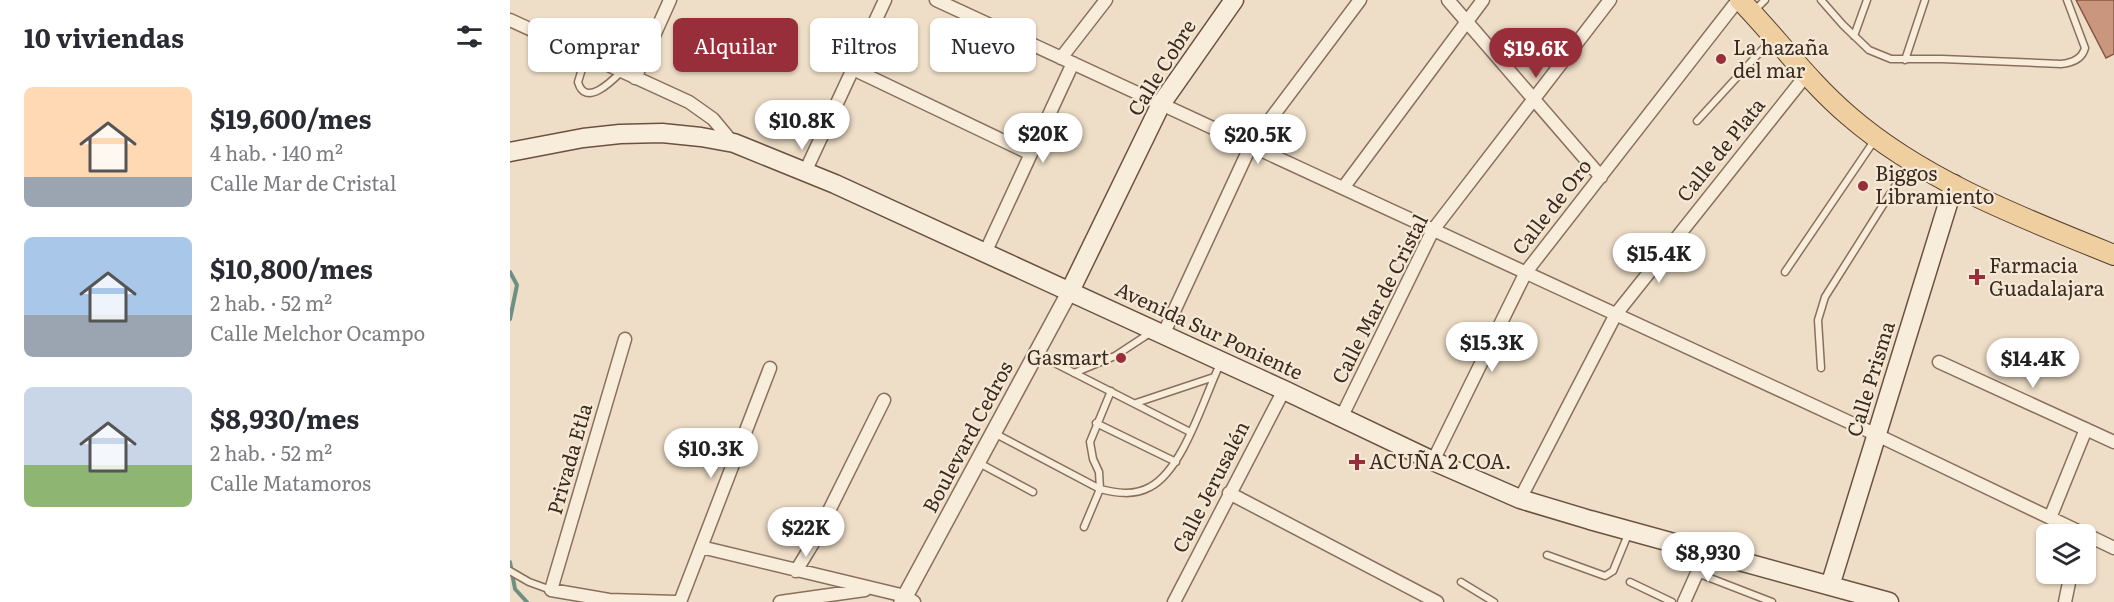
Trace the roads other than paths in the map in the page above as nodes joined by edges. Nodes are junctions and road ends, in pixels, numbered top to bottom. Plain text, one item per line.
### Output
1 (670, 0) edge
2 (885, 0) edge
3 (936, 0) edge
4 (1106, 0) edge
5 (1234, 0) edge
6 (1360, 0) edge
7 (1448, 0) edge
8 (1483, 0) edge
9 (1610, 0) edge
10 (1821, 0) edge
11 (1867, 0) edge
12 (1925, 0) edge
13 (2067, 0) edge
14 (1749, 3) edge
15 (877, 18) edge
16 (510, 20) edge
17 (1467, 22) junction
18 (528, 29) edge
19 (1854, 36) junction
20 (1773, 38) junction
21 (1905, 60) junction
22 (1067, 61) junction
23 (581, 72) edge
24 (621, 72) joint
25 (852, 72) edge
26 (859, 72) edge
27 (1807, 74) junction
28 (635, 78) junction
29 (1534, 100) junction
30 (1161, 104) junction
31 (1697, 121) dead end
32 (1877, 137) junction
33 (734, 143) junction
34 (1251, 145) junction
35 (510, 152) edge
36 (1031, 154) junction
37 (1911, 160) junction
38 (805, 172) junction
39 (1601, 177) junction
40 (1954, 184) junction
41 (1343, 188) junction
42 (1434, 230) junction
43 (985, 253) junction
44 (2114, 255) edge
45 (1526, 272) junction
46 (1785, 272) dead end
47 (1070, 291) junction
48 (1616, 314) junction
49 (1159, 332) junction
50 (625, 339) dead end
51 (1036, 354) junction
52 (1939, 362) dead end
53 (770, 368) dead end
54 (1821, 368) dead end
55 (1218, 369) junction
56 (1074, 373) junction
57 (1284, 390) junction
58 (1111, 391) junction
59 (884, 400) dead end
60 (1136, 403) junction
61 (1341, 418) junction
62 (1096, 423) junction
63 (2086, 429) junction
64 (1190, 432) junction
65 (994, 433) junction
66 (1877, 435) junction
67 (2114, 442) edge
68 (1433, 460) junction
69 (1176, 462) junction
70 (978, 463) junction
71 (1100, 489) junction
72 (1033, 492) dead end
73 (1229, 493) junction
74 (1520, 499) junction
75 (2050, 518) junction
76 (2062, 524) edge
77 (1084, 527) dead end
78 (1629, 531) junction
79 (2096, 540) edge
80 (701, 547) junction
81 (2114, 548) edge
82 (1706, 553) junction
83 (1547, 555) dead end
84 (510, 571) edge
85 (796, 571) junction
86 (1697, 573) junction
87 (1461, 582) dead end
88 (1630, 582) dead end
89 (2069, 584) edge
90 (1830, 586) junction
91 (874, 589) junction
92 (551, 590) junction
93 (907, 600) edge
94 (678, 602) edge
95 (780, 602) edge
96 (1174, 602) edge
97 (1437, 602) edge
98 (1494, 602) edge
99 (1672, 602) edge
100 (1684, 602) edge
101 (1772, 602) edge
102 (1889, 602) edge
103 (2065, 602) edge

1 - 28 street
2 - 15 street
3 - 22 street
4 - 22 street
5 - 30 main road, Calle Cobre
6 - 34 street
7 - 17 street
8 - 17 street
9 - 29 street, Calle Mar de Cristal
10 - 19 lane
11 - 19 lane
12 - 21 lane
13 - 21 lane
14 - 20 main road
14 - 39 street, Calle de Oro
16 - 18 street
17 - 29 street
17 - 41 street
19 - 21 lane
20 - 27 main road
20 - 31 lane
22 - 30 street
22 - 36 street
23 - 24 lane
24 - 28 street
25 - 38 street
26 - 36 street
27 - 32 main road
27 - 48 street, Calle de Plata
28 - 33 street
29 - 39 street
29 - 42 street, Calle Mar de Cristal
30 - 34 street
30 - 47 main road, Calle Cobre
32 - 37 main road
32 - 46 lane
33 - 35 main road, Avenida Sur Poniente
33 - 38 main road, Avenida Sur Poniente
34 - 41 street
34 - 49 street
36 - 43 street
37 - 40 main road
37 - 54 lane
38 - 43 main road, Avenida Sur Poniente
39 - 45 street, Calle de Oro
40 - 44 main road
40 - 66 main road, Calle Prisma
41 - 42 street
42 - 45 street
42 - 61 street, Calle Mar de Cristal
43 - 47 main road, Avenida Sur Poniente
45 - 48 street
45 - 68 street, Calle de Oro
47 - 49 main road, Avenida Sur Poniente
47 - 51 street, Boulevard Cedros
48 - 66 street
48 - 74 street, Calle de Plata
49 - 55 main road, Avenida Sur Poniente
49 - 56 lane
50 - 92 street, Privada Etla
51 - 56 lane
51 - 65 street, Boulevard Cedros
52 - 63 street
53 - 80 street
55 - 57 main road, Avenida Sur Poniente
55 - 60 lane
55 - 64 lane
56 - 58 lane
57 - 61 main road, Avenida Sur Poniente
57 - 73 street, Calle Jerusalén
58 - 60 lane
58 - 62 lane
59 - 85 street
60 - 64 lane
61 - 68 main road, Avenida Sur Poniente
62 - 69 lane
62 - 71 lane
63 - 67 street
63 - 75 street
64 - 69 lane
65 - 70 street, Boulevard Cedros
65 - 71 lane
66 - 75 street
66 - 90 main road, Calle Prisma
68 - 74 main road, Avenida Sur Poniente
69 - 71 lane
70 - 72 lane
70 - 93 street, Boulevard Cedros
71 - 77 lane
73 - 96 street, Calle Jerusalén
73 - 97 street
74 - 78 main road, Avenida Sur Poniente
75 - 76 street
78 - 82 main road, Avenida Sur Poniente
78 - 83 lane
79 - 81 street
80 - 85 street
80 - 94 street
82 - 86 street
82 - 90 main road, Avenida Sur Poniente
84 - 92 lane
85 - 91 street
86 - 100 street
86 - 101 lane
87 - 98 lane
88 - 99 lane
89 - 103 street
90 - 102 main road, Avenida Sur Poniente
91 - 93 street
91 - 95 street
92 - 94 street

